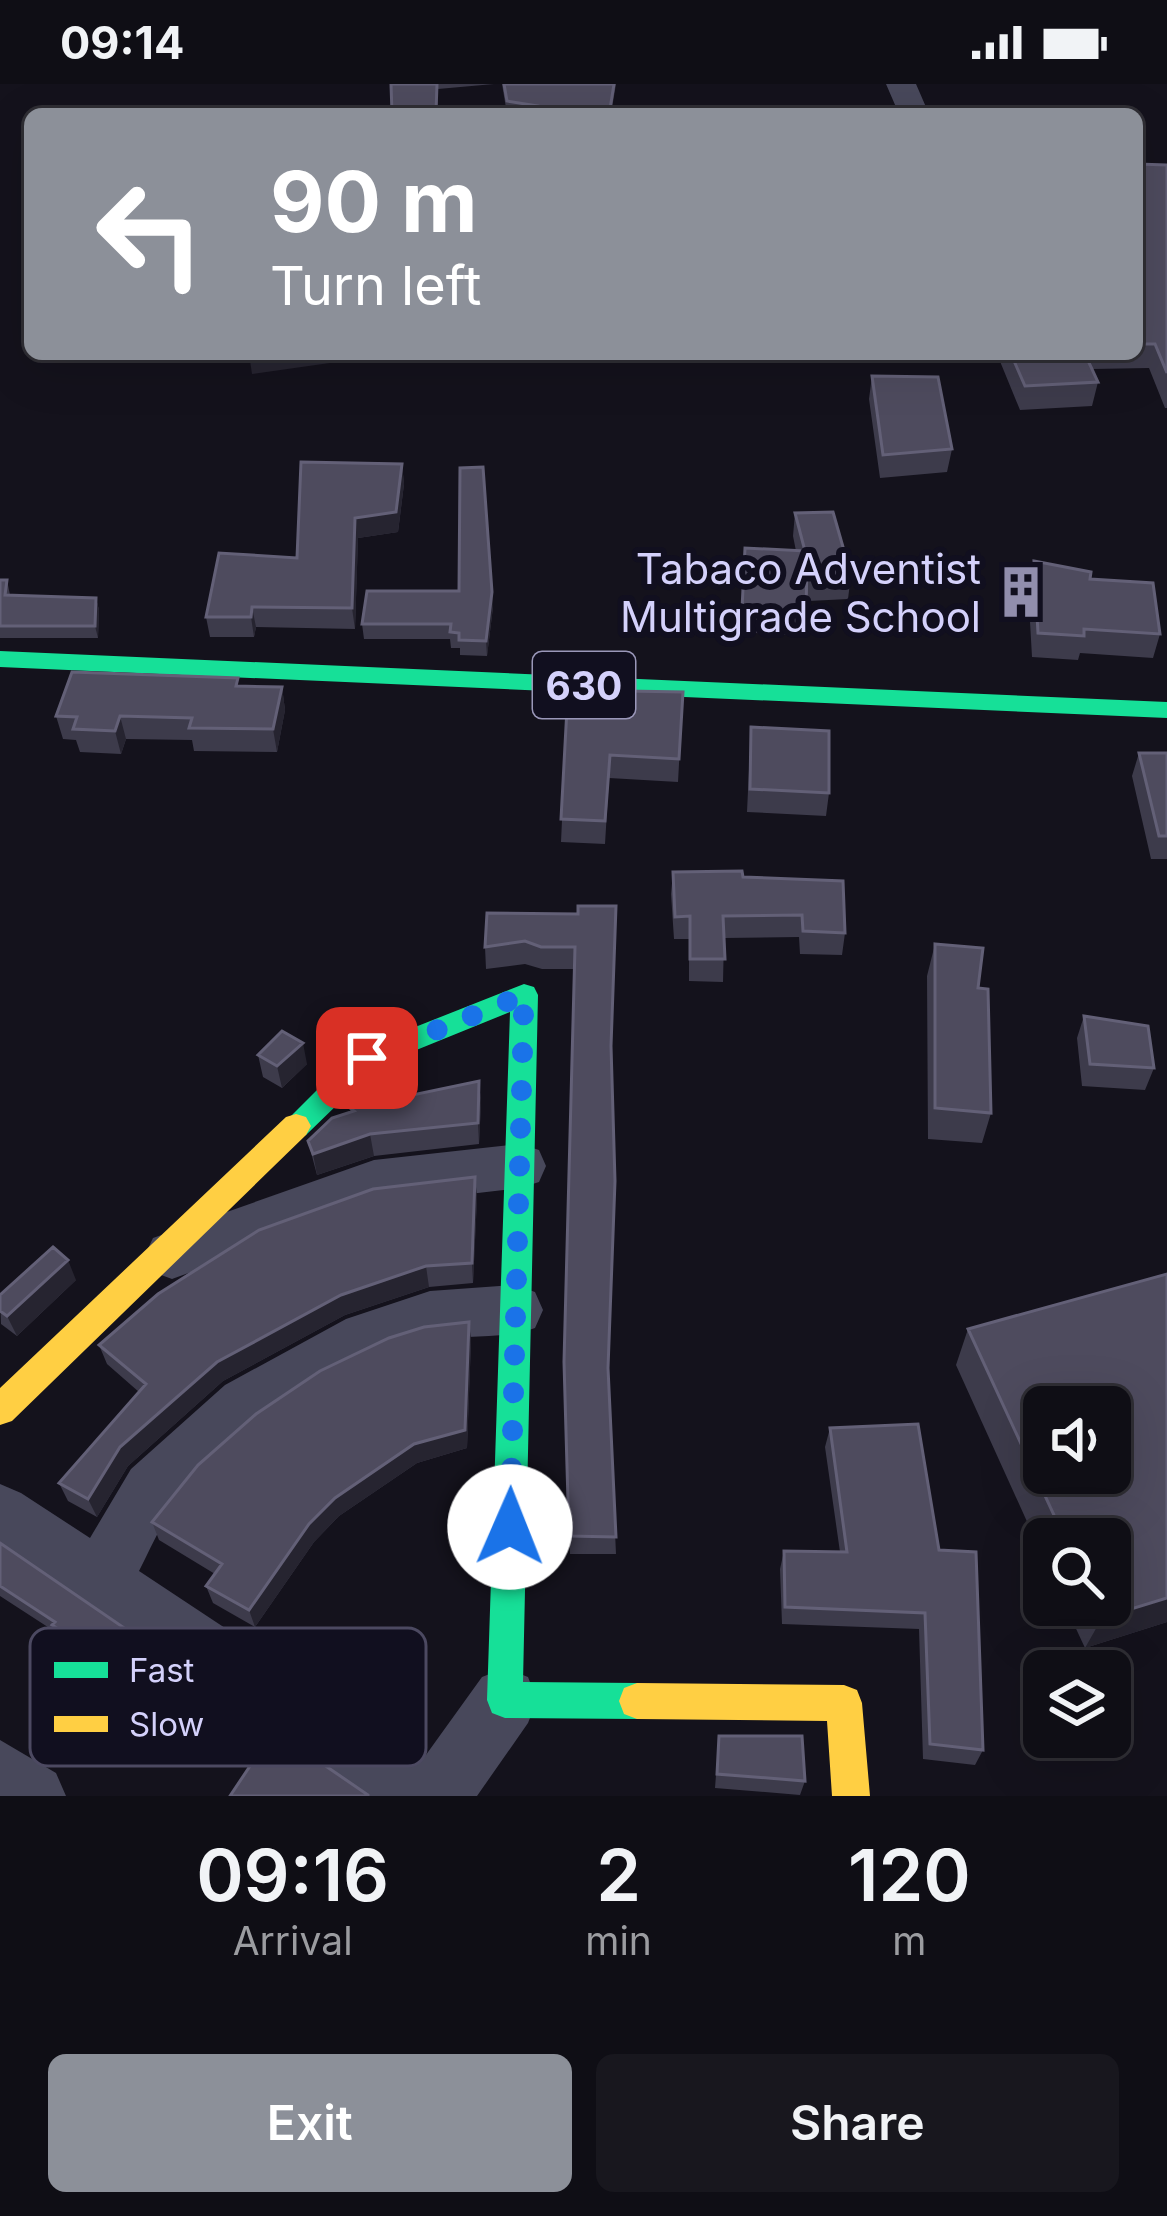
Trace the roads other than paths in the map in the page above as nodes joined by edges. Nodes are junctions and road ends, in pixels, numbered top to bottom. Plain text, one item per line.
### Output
1 (0, 659) edge
2 (1167, 710) edge
3 (520, 1166) junction
4 (155, 1261) junction
5 (515, 1310) junction
6 (0, 1410) edge
7 (0, 1513) edge
8 (100, 1580) junction
9 (171, 1628) edge
10 (505, 1700) junction
11 (376, 1766) edge
12 (0, 1773) edge
13 (33, 1796) edge
14 (420, 1796) edge
15 (437, 1796) edge
16 (851, 1796) edge

1 - 2 street, 630
3 - 4 street
3 - 4 street
3 - 5 street
4 - 6 street
5 - 8 street
5 - 10 street
7 - 8 street
8 - 9 street
10 - 15 street
10 - 16 street
11 - 14 street
12 - 13 street

